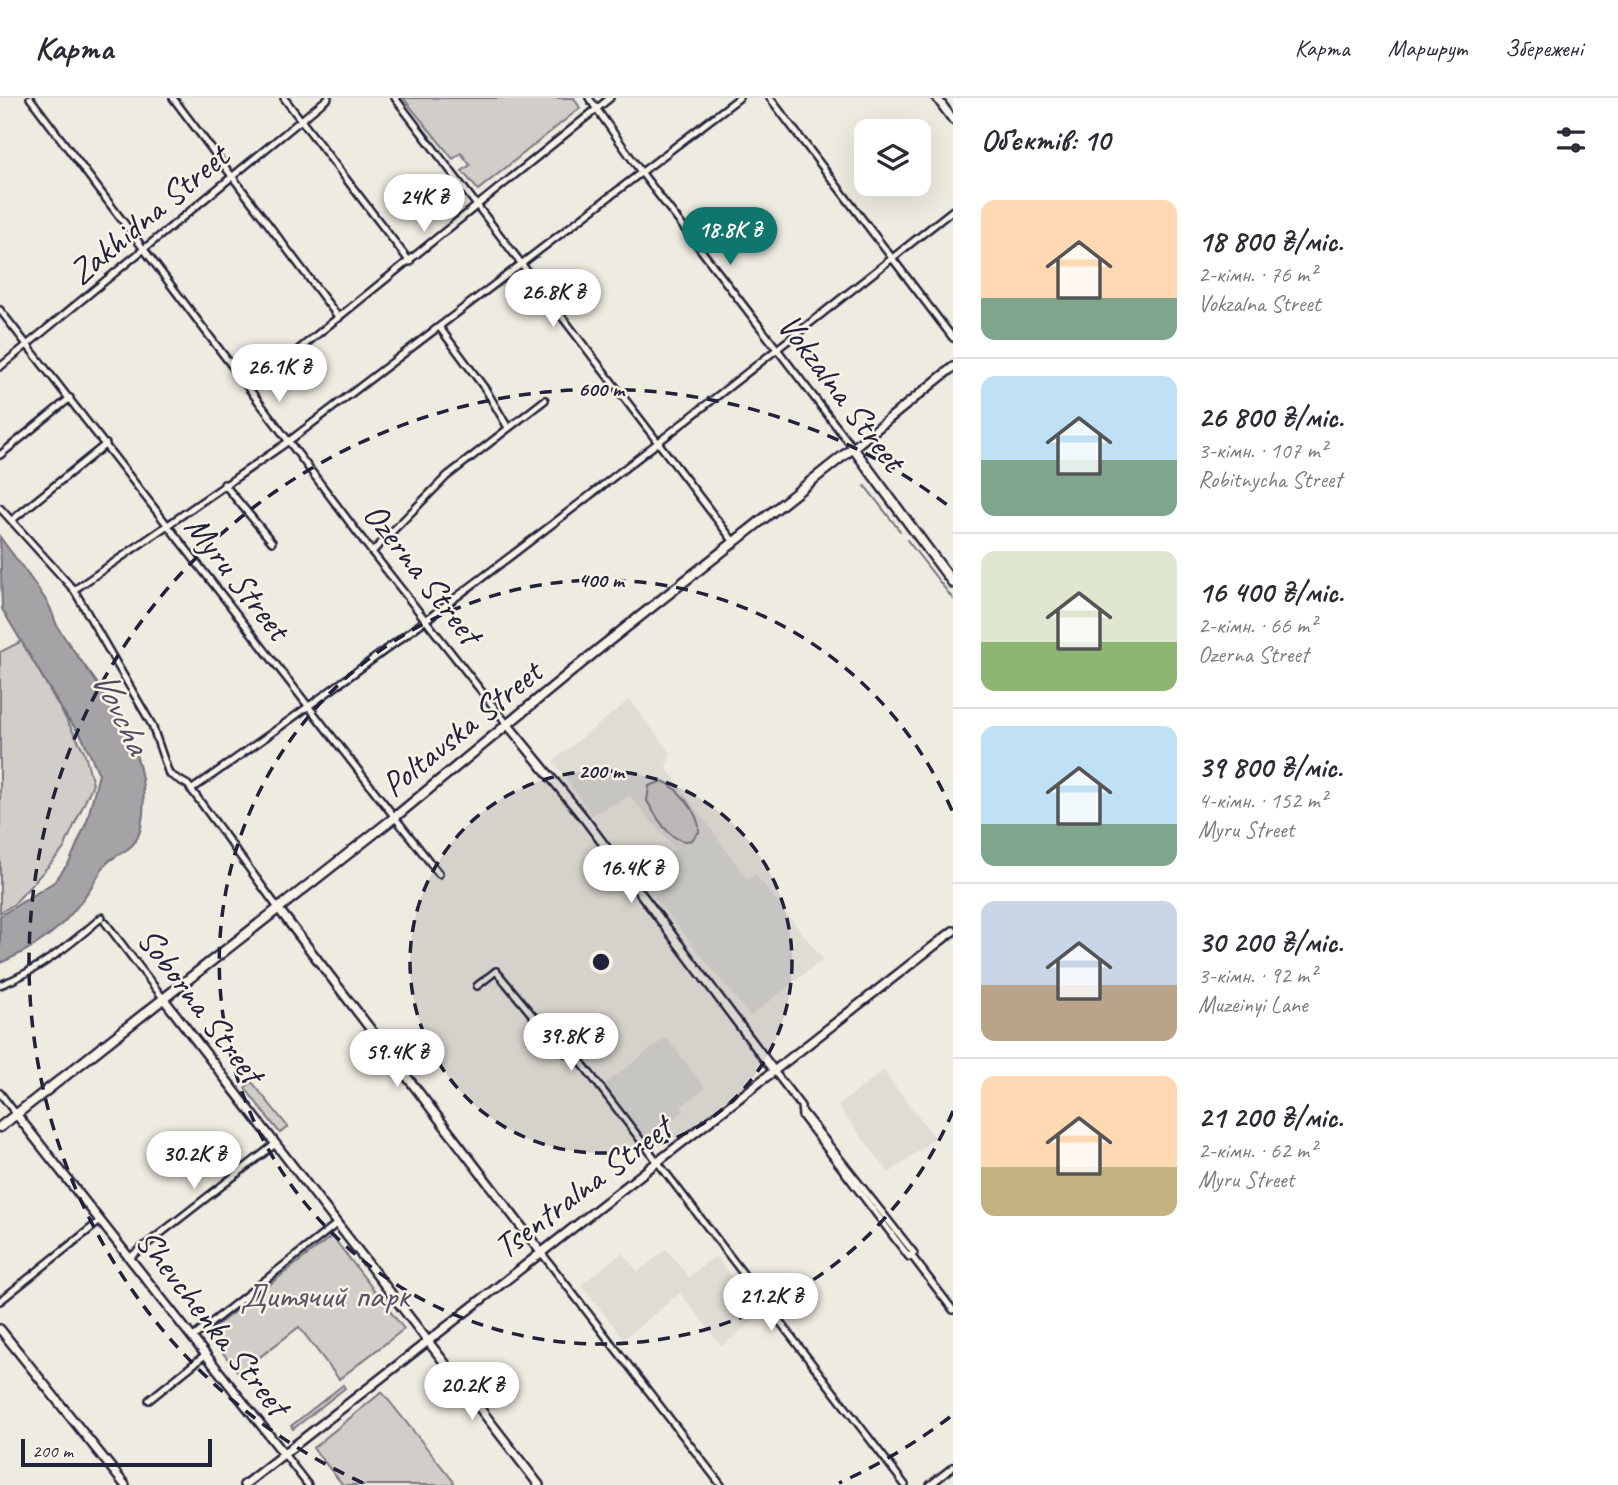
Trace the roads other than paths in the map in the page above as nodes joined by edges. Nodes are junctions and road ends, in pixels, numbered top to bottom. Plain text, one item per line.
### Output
1 (30, 98) edge
2 (173, 98) edge
3 (284, 98) edge
4 (328, 98) edge
5 (395, 98) edge
6 (589, 98) edge
7 (610, 98) edge
8 (739, 98) edge
9 (770, 98) edge
10 (936, 98) edge
11 (596, 109) junction
12 (300, 119) junction
13 (953, 120) edge
14 (641, 172) junction
15 (233, 174) junction
16 (479, 206) junction
17 (953, 210) edge
18 (147, 249) junction
19 (892, 258) junction
20 (410, 262) junction
21 (520, 264) junction
22 (0, 310) edge
23 (338, 318) junction
24 (440, 328) junction
25 (953, 338) edge
26 (26, 346) junction
27 (777, 349) junction
28 (0, 367) edge
29 (953, 367) edge
30 (251, 388) junction
31 (70, 398) junction
32 (545, 400) dead end
33 (507, 426) junction
34 (289, 441) junction
35 (106, 444) junction
36 (658, 444) junction
37 (853, 448) junction
38 (0, 455) edge
39 (223, 484) junction
40 (0, 508) edge
41 (12, 520) junction
42 (167, 525) junction
43 (272, 542) dead end
44 (734, 542) junction
45 (372, 552) junction
46 (953, 583) edge
47 (74, 590) junction
48 (426, 620) junction
49 (309, 708) junction
50 (508, 725) junction
51 (191, 789) junction
52 (395, 817) junction
53 (439, 874) dead end
54 (278, 908) junction
55 (953, 931) edge
56 (0, 985) edge
57 (477, 986) dead end
58 (163, 998) junction
59 (774, 1071) junction
60 (0, 1093) edge
61 (16, 1114) junction
62 (0, 1127) edge
63 (274, 1145) junction
64 (659, 1163) junction
65 (100, 1221) junction
66 (335, 1225) junction
67 (540, 1251) junction
68 (129, 1258) junction
69 (0, 1301) edge
70 (953, 1310) edge
71 (0, 1329) edge
72 (192, 1338) junction
73 (427, 1342) junction
74 (205, 1355) junction
75 (149, 1400) dead end
76 (284, 1454) junction
77 (953, 1467) edge
78 (125, 1485) edge
79 (244, 1485) edge
80 (308, 1485) edge
81 (539, 1485) edge
82 (722, 1485) edge
83 (905, 1485) edge
84 (930, 1485) edge

1 - 18 street, Ozerna Street
2 - 15 street
3 - 12 street
4 - 12 street, Zakhidna Street
5 - 16 street
6 - 11 street, Vokzalna Street
7 - 11 street
8 - 14 street
9 - 19 street
10 - 13 street
11 - 14 street, Vokzalna Street
11 - 16 street
12 - 15 street, Zakhidna Street
12 - 20 street
14 - 21 street
14 - 27 street, Vokzalna Street
15 - 18 street, Zakhidna Street
15 - 23 street
16 - 20 street
16 - 21 street
17 - 19 street
18 - 26 street, Zakhidna Street
18 - 30 street, Ozerna Street
19 - 25 street
19 - 27 street
20 - 23 street
21 - 24 street
21 - 36 street
22 - 26 street, Myru Street
23 - 30 street
24 - 33 street
24 - 34 street
26 - 28 street, Zakhidna Street
26 - 31 street, Myru Street
27 - 36 street
27 - 37 street, Vokzalna Street
29 - 37 street, Poltavska Street
30 - 34 street, Ozerna Street
31 - 35 street, Myru Street
31 - 38 street
32 - 33 street
33 - 45 street
34 - 39 street
34 - 45 street, Ozerna Street
35 - 41 street
35 - 42 street, Myru Street
36 - 44 street
36 - 48 street
37 - 44 main road, Poltavska Street
37 - 46 main road, Vokzalna Street
39 - 42 street
39 - 43 street
40 - 41 street
41 - 47 street
42 - 47 street
42 - 49 street, Myru Street
44 - 50 main road, Poltavska Street
45 - 48 street, Ozerna Street
47 - 51 street
48 - 49 street
48 - 50 street, Ozerna Street
49 - 51 street
49 - 52 street, Myru Street
50 - 52 main road, Poltavska Street
50 - 59 street, Ozerna Street
51 - 54 street
52 - 53 street, Myru Street
52 - 54 main road, Poltavska Street
54 - 58 main road, Poltavska Street
54 - 67 street
55 - 59 street, Tsentralna Street
56 - 58 street, Soborna Street
57 - 64 street
58 - 61 main road, Poltavska Street
58 - 63 street, Soborna Street
59 - 64 street, Tsentralna Street
59 - 70 street, Ozerna Street
60 - 61 street, Shevchenka Street
61 - 62 main road, Poltavska Street
61 - 65 street, Shevchenka Street
63 - 66 street, Soborna Street
63 - 68 street
64 - 67 street, Tsentralna Street
64 - 83 street
65 - 68 street, Shevchenka Street
65 - 69 street
66 - 72 street
66 - 73 street, Soborna Street
67 - 73 street, Tsentralna Street
67 - 82 street
68 - 72 street, Shevchenka Street
71 - 78 street
72 - 74 street, Shevchenka Street
73 - 76 street, Tsentralna Street
73 - 81 street, Soborna Street
74 - 75 street
74 - 76 street, Shevchenka Street
76 - 79 street, Tsentralna Street
76 - 80 street, Shevchenka Street
77 - 84 street

